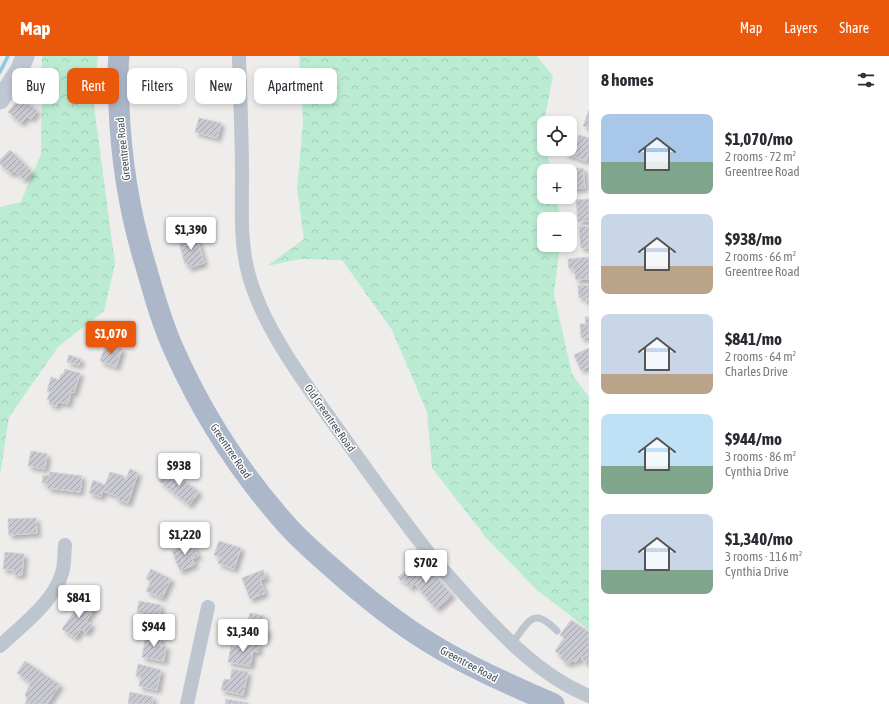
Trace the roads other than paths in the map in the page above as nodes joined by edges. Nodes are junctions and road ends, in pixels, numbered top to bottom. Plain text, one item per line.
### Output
1 (25, 56) edge
2 (119, 56) edge
3 (239, 56) edge
4 (0, 100) edge
5 (65, 545) dead end
6 (208, 608) dead end
7 (557, 631) dead end
8 (512, 644) junction
9 (0, 646) edge
10 (589, 696) edge
11 (187, 704) edge
12 (554, 704) edge

1 - 4 main road
2 - 12 main road, Greentree Road
3 - 8 street, Old Greentree Road
5 - 9 street
6 - 11 street
7 - 8 lane
8 - 10 street, Old Greentree Road

